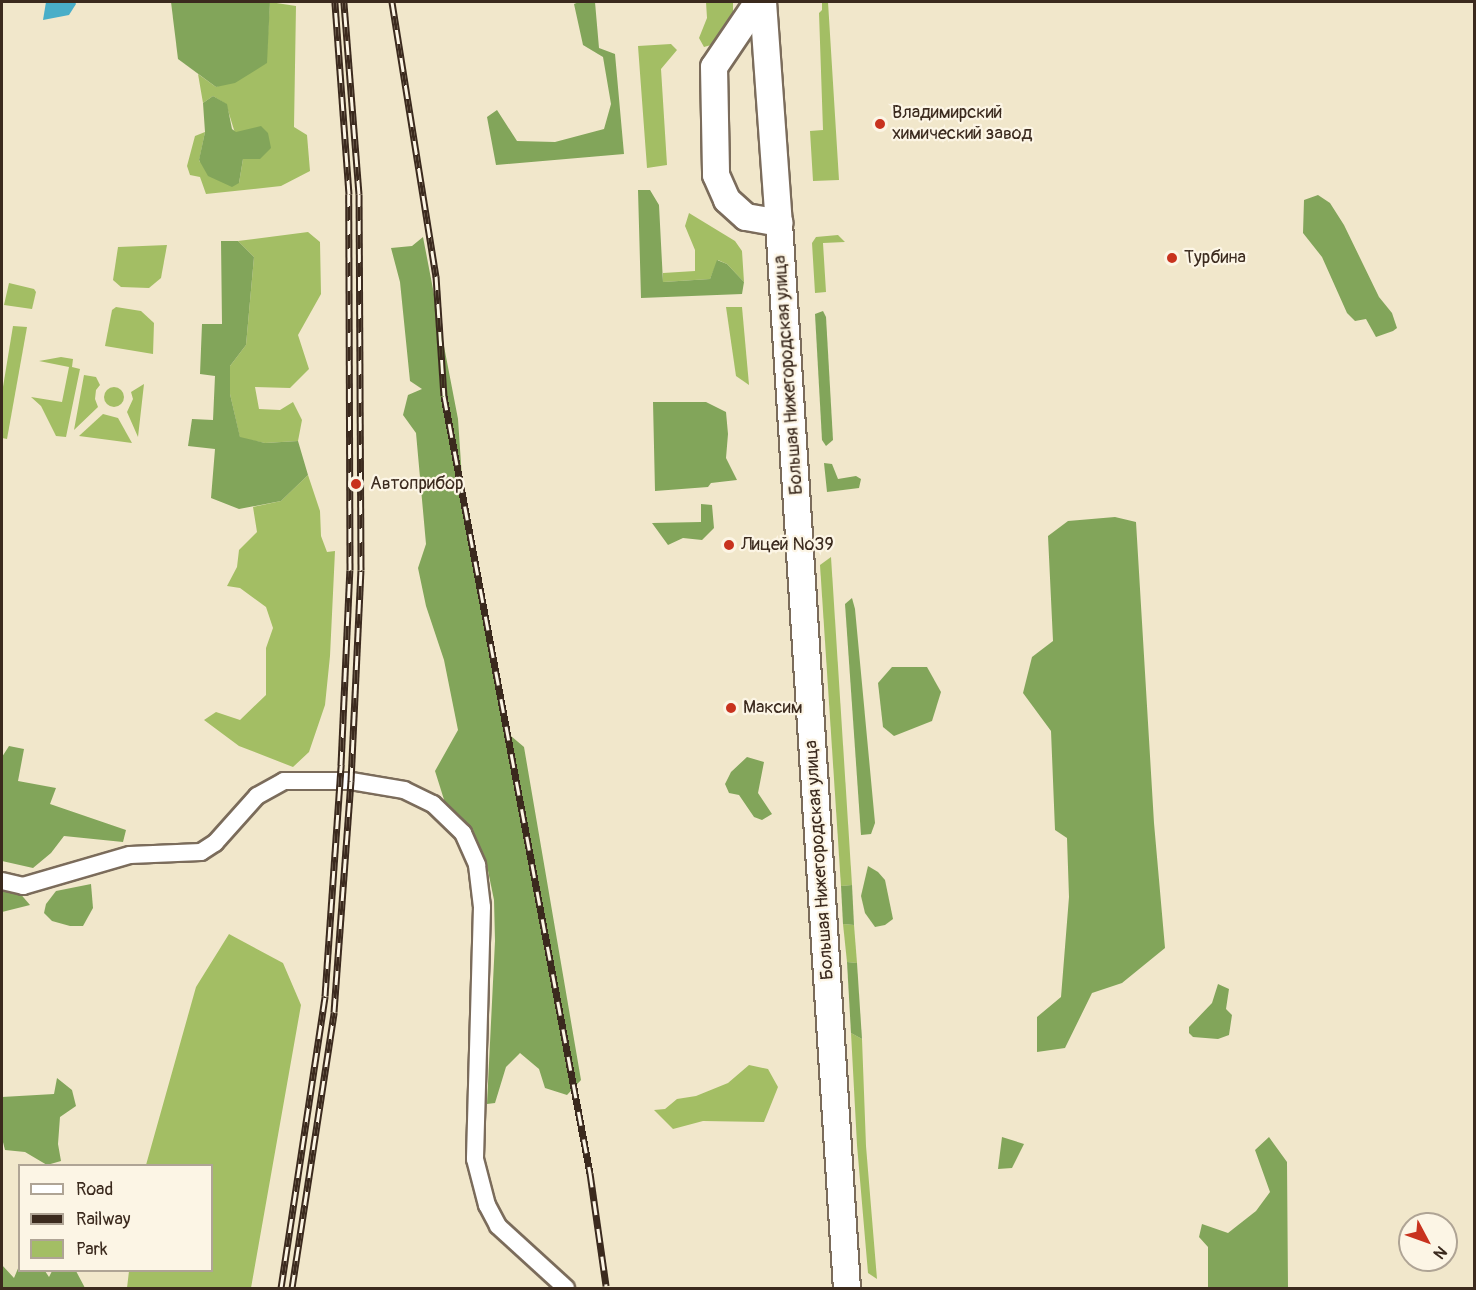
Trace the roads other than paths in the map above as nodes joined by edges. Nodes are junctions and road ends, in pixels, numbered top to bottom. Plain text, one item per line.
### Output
1 (758, 2) edge
2 (763, 2) edge
3 (779, 223) junction
4 (2, 881) edge
5 (566, 1288) edge
6 (847, 1288) edge

1 - 3 main road
2 - 3 main road, Большая Нижегородская улица
3 - 6 main road, Большая Нижегородская улица
4 - 5 street

